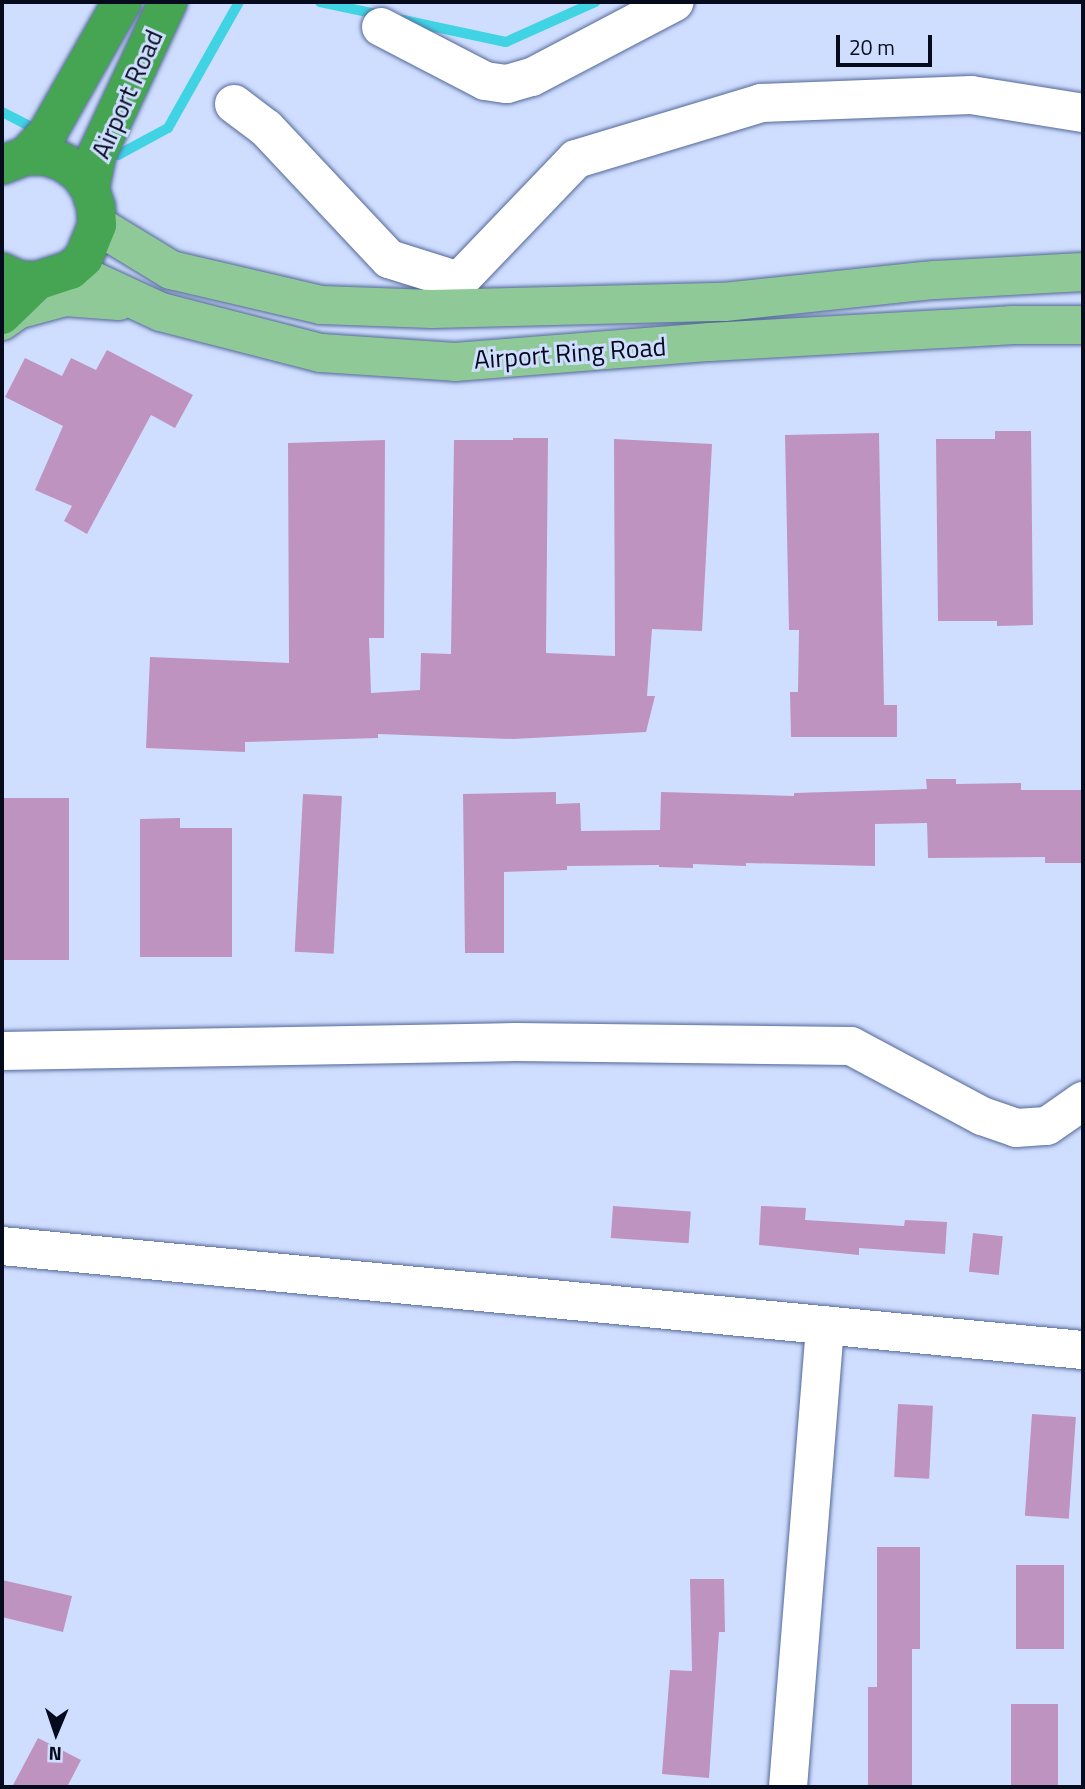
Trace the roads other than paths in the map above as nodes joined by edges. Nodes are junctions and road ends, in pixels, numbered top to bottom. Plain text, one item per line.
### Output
1 (122, 2) edge
2 (169, 2) edge
3 (675, 2) edge
4 (619, 11) edge
5 (381, 27) dead end
6 (233, 104) dead end
7 (1083, 113) edge
8 (14, 160) edge
9 (90, 189) junction
10 (97, 225) junction
11 (1083, 272) edge
12 (36, 275) edge
13 (161, 312) junction
14 (2, 315) edge
15 (2, 321) edge
16 (1083, 325) edge
17 (2, 1051) edge
18 (1083, 1101) edge
19 (2, 1246) edge
20 (825, 1325) junction
21 (1083, 1350) edge
22 (788, 1787) edge

1 - 8 highway, Airport Road
2 - 9 highway, Airport Road
3 - 4 street
4 - 5 street
6 - 7 street
8 - 9 highway
9 - 10 highway
10 - 11 main road, Airport Ring Road
10 - 12 highway
12 - 13 main road, Airport Ring Road
12 - 14 highway
13 - 15 main road
13 - 16 main road, Airport Ring Road
17 - 18 street
19 - 20 street
20 - 21 street
20 - 22 street

